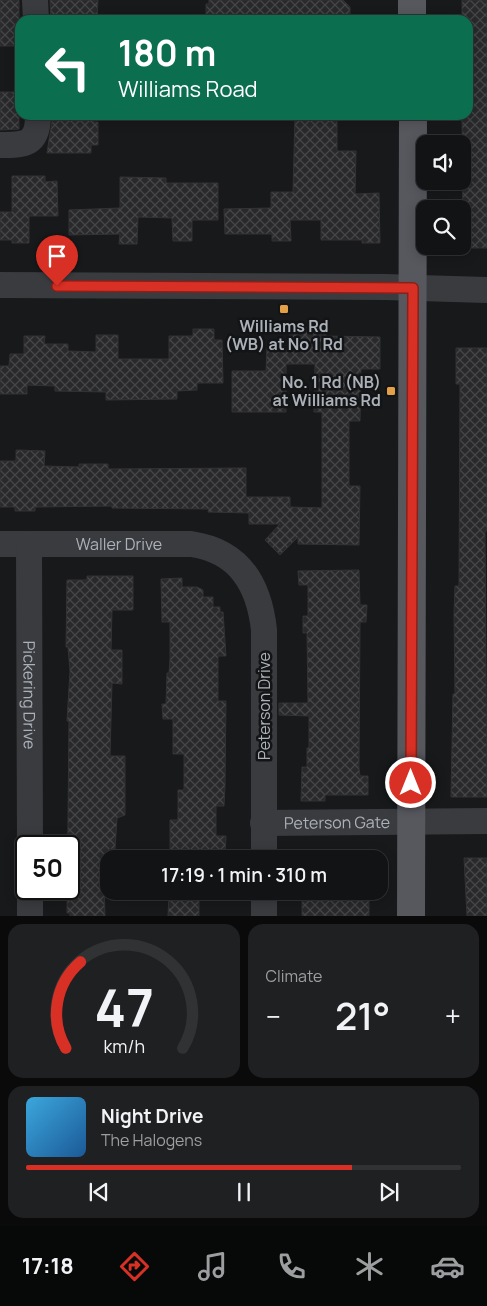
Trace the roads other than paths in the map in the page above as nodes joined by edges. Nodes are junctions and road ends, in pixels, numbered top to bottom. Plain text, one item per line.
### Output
1 (35, 0) edge
2 (412, 0) edge
3 (36, 15) edge
4 (412, 15) edge
5 (37, 120) edge
6 (413, 120) edge
7 (0, 146) edge
8 (0, 285) edge
9 (413, 288) junction
10 (487, 290) edge
11 (0, 544) edge
12 (29, 544) junction
13 (233, 562) joint
14 (487, 821) edge
15 (411, 822) junction
16 (263, 823) junction
17 (30, 835) edge
18 (264, 850) edge
19 (30, 900) edge
20 (264, 900) edge
21 (30, 916) edge
22 (264, 916) edge
23 (411, 916) edge

1 - 3 street
2 - 4 main road
5 - 7 street
6 - 9 main road
8 - 9 street
9 - 10 street
9 - 15 main road
11 - 12 street, Waller Drive
12 - 13 street, Waller Drive
12 - 17 street, Pickering Drive
13 - 16 street, Peterson Drive
14 - 15 street, Peterson Gate
15 - 16 street, Peterson Gate
15 - 23 main road
16 - 18 street, Peterson Drive
19 - 21 street
20 - 22 street

